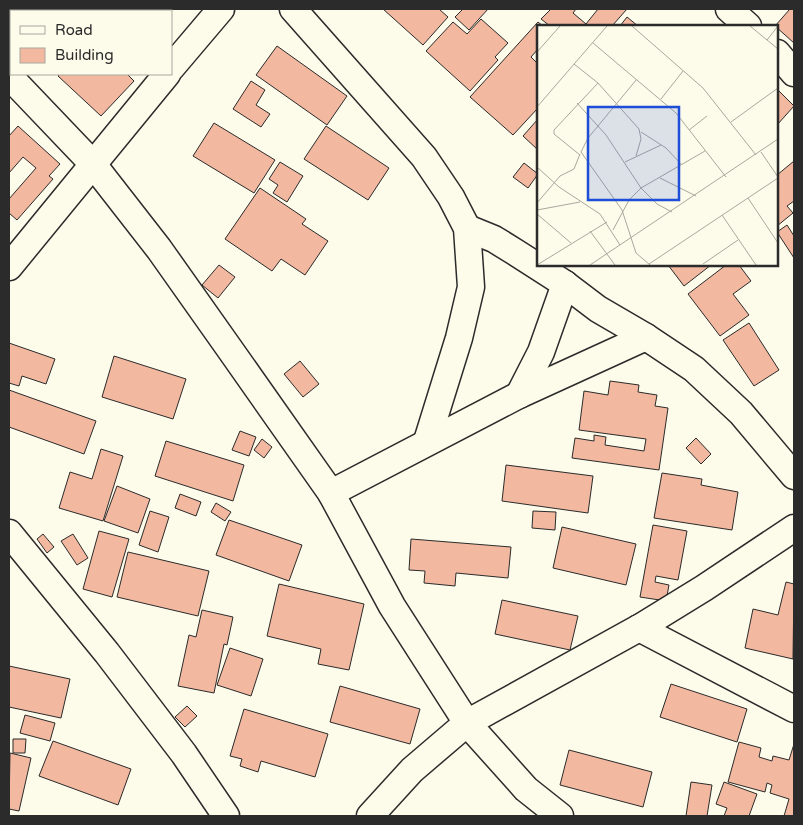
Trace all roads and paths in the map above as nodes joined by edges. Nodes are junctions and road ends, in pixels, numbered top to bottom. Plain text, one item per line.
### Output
1 (221, 9) edge
2 (293, 9) edge
3 (729, 9) edge
4 (747, 25) edge
5 (778, 55) edge
6 (172, 67) edge
7 (794, 73) edge
8 (166, 75) edge
9 (9, 76) edge
10 (92, 163) junction
11 (466, 228) junction
12 (9, 266) edge
13 (565, 284) junction
14 (646, 337) junction
15 (519, 395) junction
16 (427, 442) junction
17 (794, 476) edge
18 (331, 492) junction
19 (794, 528) edge
20 (9, 533) edge
21 (639, 628) junction
22 (794, 709) edge
23 (467, 723) junction
24 (226, 816) edge
25 (370, 816) edge
26 (560, 816) edge

1 - 6 street
2 - 11 street
3 - 4 street
5 - 7 street
8 - 10 street
9 - 10 street
10 - 12 street
10 - 18 street
11 - 13 street
11 - 16 street
13 - 14 street
13 - 15 street
14 - 15 street
14 - 17 street
15 - 16 street
16 - 18 street
18 - 23 street
19 - 21 street
20 - 24 street
21 - 22 street
21 - 23 street
23 - 25 street
23 - 26 street

